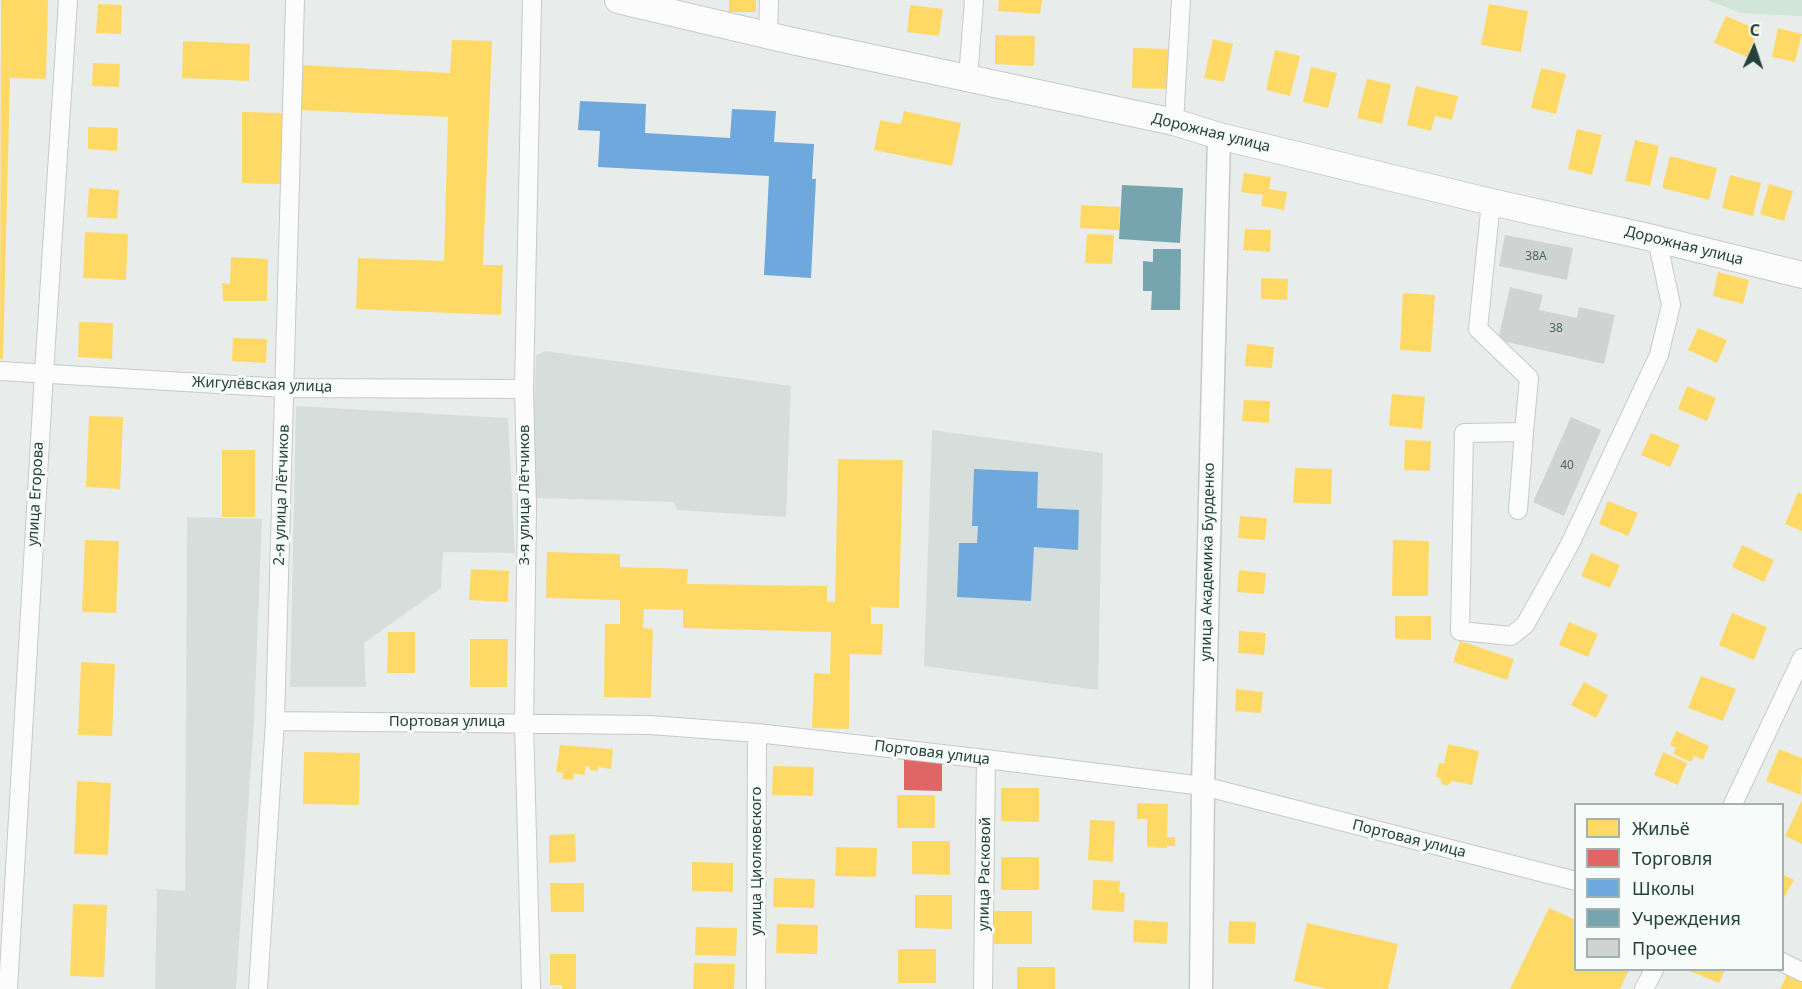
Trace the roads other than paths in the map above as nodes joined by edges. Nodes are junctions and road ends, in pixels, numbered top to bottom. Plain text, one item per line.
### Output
1 (68, 0) edge
2 (295, 0) edge
3 (532, 0) edge
4 (618, 0) edge
5 (769, 0) edge
6 (974, 0) edge
7 (1181, 0) edge
8 (768, 35) junction
9 (968, 78) junction
10 (1174, 122) junction
11 (1219, 136) junction
12 (1491, 201) junction
13 (1657, 239) junction
14 (1802, 275) edge
15 (0, 371) edge
16 (44, 373) junction
17 (285, 388) junction
18 (524, 388) junction
19 (1524, 432) junction
20 (1518, 510) dead end
21 (1802, 658) edge
22 (275, 721) junction
23 (524, 723) junction
24 (757, 733) junction
25 (986, 759) junction
26 (1203, 786) junction
27 (1733, 803) edge
28 (1574, 881) edge
29 (1784, 963) edge
30 (1653, 971) edge
31 (1802, 972) edge
32 (8, 989) edge
33 (258, 989) edge
34 (531, 989) edge
35 (756, 989) edge
36 (983, 989) edge
37 (1201, 989) edge
38 (1644, 989) edge

1 - 16 street, улица Егорова
2 - 17 street, 2-я улица Лётчиков
3 - 18 street, 3-я улица Лётчиков
4 - 8 main road, Дорожная улица
5 - 8 street
6 - 9 street
7 - 10 street
8 - 9 main road, Дорожная улица
9 - 10 main road, Дорожная улица
10 - 11 main road, Дорожная улица
11 - 12 main road, Дорожная улица
11 - 26 street, улица Академика Бурденко
12 - 13 main road, Дорожная улица
12 - 19 street
13 - 14 main road, Дорожная улица
13 - 19 street
15 - 16 street, Жигулёвская улица
16 - 17 street, Жигулёвская улица
16 - 32 street, улица Егорова
17 - 18 street, Жигулёвская улица
17 - 22 street, 2-я улица Лётчиков
18 - 23 street, 3-я улица Лётчиков
19 - 20 street
21 - 27 street
22 - 23 street, Портовая улица
22 - 33 street, 2-я улица Лётчиков
23 - 24 street, Портовая улица
23 - 34 street, 3-я улица Лётчиков
24 - 25 street, Портовая улица
24 - 35 street, улица Циолковского
25 - 26 street, Портовая улица
25 - 36 street, улица Расковой
26 - 28 street, Портовая улица
26 - 37 street, улица Академика Бурденко
29 - 31 street
30 - 38 street

